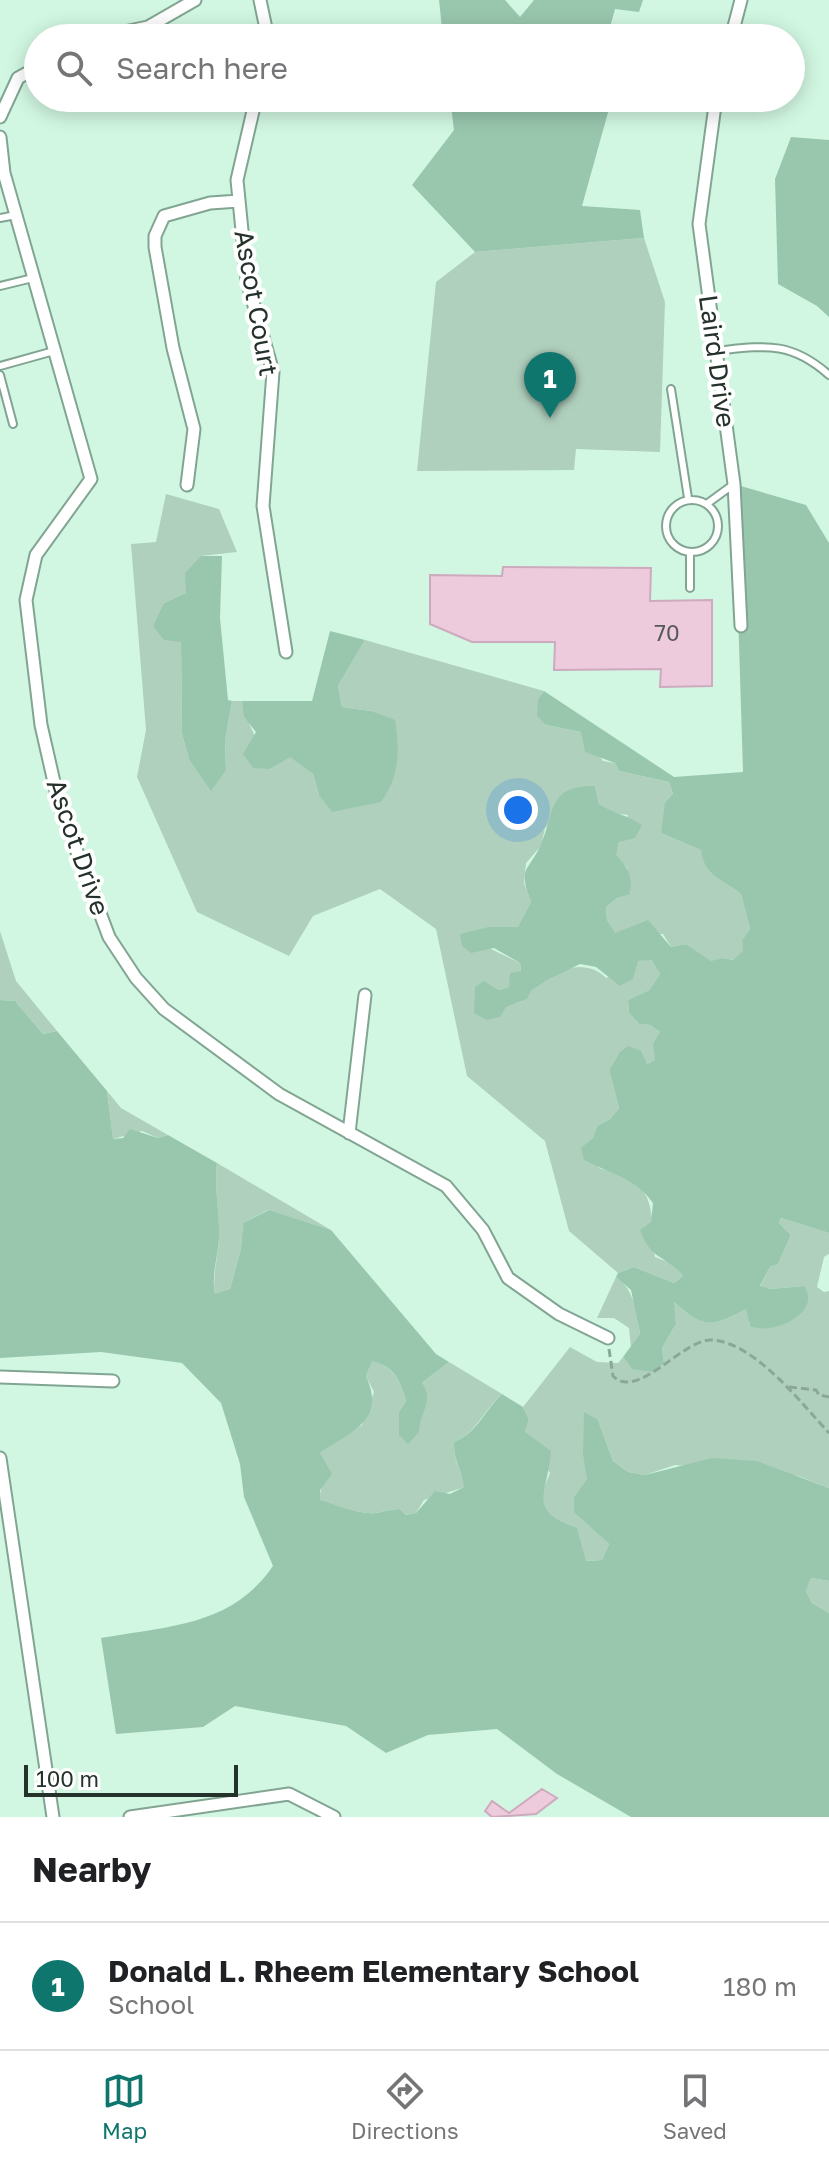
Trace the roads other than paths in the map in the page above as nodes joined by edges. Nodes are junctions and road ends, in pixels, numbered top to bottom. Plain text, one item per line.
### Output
1 (195, 0) edge
2 (260, 0) edge
3 (741, 0) edge
4 (153, 24) edge
5 (265, 24) edge
6 (735, 24) edge
7 (24, 75) edge
8 (253, 112) edge
9 (714, 112) edge
10 (0, 117) edge
11 (0, 137) edge
12 (239, 201) junction
13 (16, 215) junction
14 (0, 218) edge
15 (33, 278) junction
16 (0, 286) edge
17 (54, 351) junction
18 (715, 351) junction
19 (0, 366) edge
20 (0, 375) edge
21 (829, 375) edge
22 (671, 389) dead end
23 (13, 424) dead end
24 (734, 484) junction
25 (187, 485) dead end
26 (688, 498) junction
27 (708, 503) junction
28 (690, 552) junction
29 (690, 588) dead end
30 (741, 626) dead end
31 (286, 652) dead end
32 (365, 995) dead end
33 (349, 1133) junction
34 (608, 1338) road end
35 (0, 1377) edge
36 (113, 1381) dead end
37 (0, 1458) edge
38 (53, 1817) edge
39 (130, 1817) edge
40 (334, 1817) edge

1 - 4 street
2 - 5 street
3 - 6 street
7 - 10 street
8 - 12 street, Ascot Court
9 - 18 street, Laird Drive
11 - 13 street, Ascot Drive
12 - 25 street
12 - 31 street, Ascot Court
13 - 14 lane
13 - 15 street, Ascot Drive
15 - 16 lane
15 - 17 street, Ascot Drive
17 - 19 lane
17 - 33 street, Ascot Drive
18 - 21 lane
18 - 24 street, Laird Drive
20 - 23 lane
22 - 26 lane
24 - 27 lane
24 - 30 street, Laird Drive
26 - 27 lane
26 - 28 lane
27 - 28 lane
28 - 29 lane
32 - 33 street
33 - 34 street, Ascot Drive
35 - 36 street
37 - 38 street
39 - 40 street

